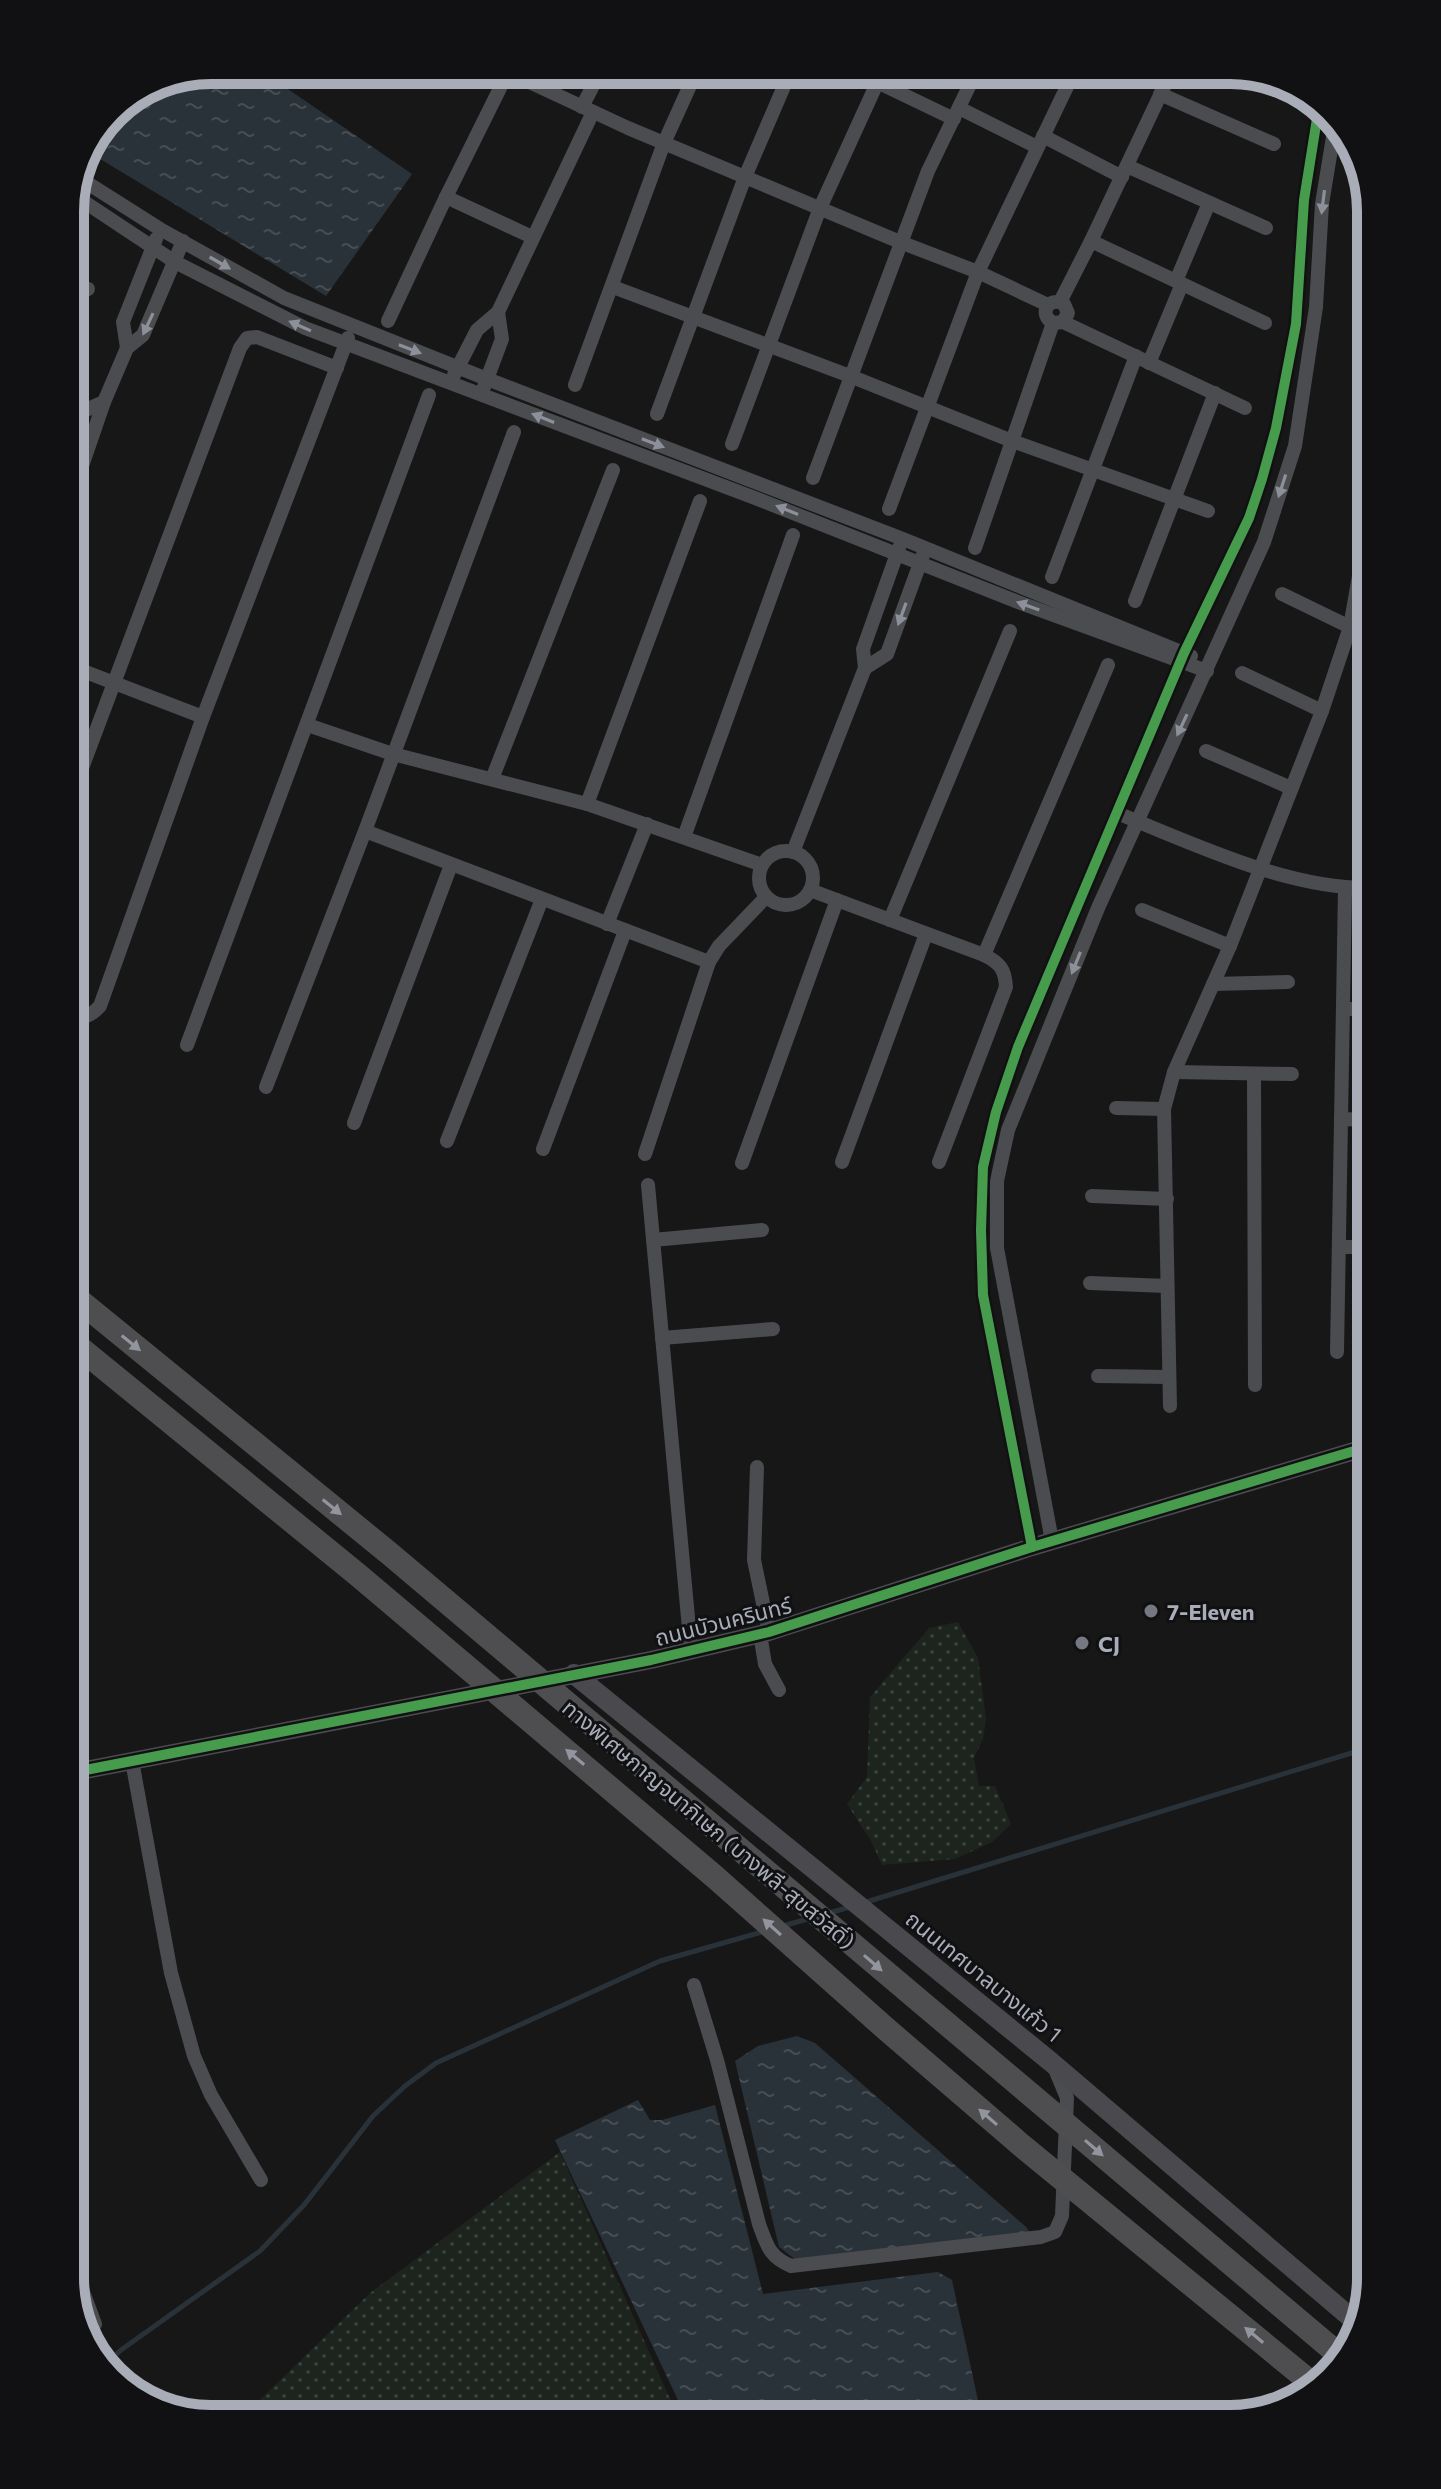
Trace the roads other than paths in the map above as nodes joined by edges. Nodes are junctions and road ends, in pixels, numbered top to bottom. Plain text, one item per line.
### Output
1 (502, 84) edge
2 (535, 84) edge
3 (596, 84) edge
4 (691, 84) edge
5 (785, 84) edge
6 (877, 84) edge
7 (897, 84) edge
8 (970, 84) edge
9 (1068, 84) edge
10 (1165, 84) edge
11 (1160, 94) junction
12 (587, 110) junction
13 (956, 114) junction
14 (1317, 119) edge
15 (1333, 137) edge
16 (1040, 142) junction
17 (664, 143) junction
18 (1274, 144) dead end
19 (1124, 171) junction
20 (745, 177) junction
21 (87, 183) edge
22 (446, 197) junction
23 (84, 202) edge
24 (1209, 203) junction
25 (820, 208) junction
26 (1266, 228) dead end
27 (160, 229) junction
28 (532, 237) junction
29 (183, 241) junction
30 (1091, 241) junction
31 (900, 242) junction
32 (152, 247) junction
33 (175, 262) junction
34 (978, 272) junction
35 (1179, 283) junction
36 (613, 287) junction
37 (88, 289) dead end
38 (84, 291) edge
39 (1054, 303) junction
40 (498, 312) junction
41 (694, 318) junction
42 (388, 321) dead end
43 (1058, 323) junction
44 (1265, 323) dead end
45 (353, 326) junction
46 (345, 344) junction
47 (769, 346) junction
48 (127, 348) junction
49 (1142, 359) junction
50 (457, 367) junction
51 (337, 368) junction
52 (850, 376) junction
53 (450, 383) junction
54 (575, 385) dead end
55 (484, 387) junction
56 (1215, 393) junction
57 (429, 395) dead end
58 (104, 402) junction
59 (928, 407) junction
60 (1245, 408) dead end
61 (84, 411) edge
62 (657, 414) dead end
63 (621, 431) junction
64 (514, 432) dead end
65 (1273, 440) junction
66 (1012, 441) junction
67 (732, 444) dead end
68 (1295, 446) junction
69 (616, 447) junction
70 (84, 460) edge
71 (613, 470) dead end
72 (1092, 470) junction
73 (813, 478) dead end
74 (1174, 499) junction
75 (700, 501) dead end
76 (889, 509) dead end
77 (1208, 511) dead end
78 (793, 535) dead end
79 (903, 539) junction
80 (975, 548) dead end
81 (897, 554) junction
82 (923, 556) junction
83 (1052, 577) dead end
84 (1357, 587) edge
85 (1282, 594) dead end
86 (1135, 601) dead end
87 (1350, 627) junction
88 (1010, 631) dead end
89 (1183, 658) junction
90 (1108, 665) dead end
91 (865, 668) junction
92 (1208, 668) junction
93 (84, 672) edge
94 (1242, 673) dead end
95 (114, 684) junction
96 (1322, 711) junction
97 (203, 717) junction
98 (308, 725) junction
99 (1206, 751) dead end
100 (393, 754) junction
101 (84, 763) edge
102 (492, 779) junction
103 (1291, 788) junction
104 (587, 804) junction
105 (1117, 813) junction
106 (1138, 821) junction
107 (647, 824) junction
108 (365, 831) junction
109 (684, 837) junction
110 (793, 852) junction
111 (451, 865) junction
112 (762, 865) junction
113 (1261, 869) junction
114 (1345, 889) junction
115 (1357, 889) edge
116 (810, 890) junction
117 (766, 897) junction
118 (542, 899) junction
119 (837, 900) junction
120 (1142, 910) dead end
121 (890, 920) junction
122 (607, 924) junction
123 (625, 931) junction
124 (926, 934) junction
125 (1230, 946) junction
126 (984, 955) junction
127 (709, 962) junction
128 (1288, 982) dead end
129 (1213, 984) junction
130 (1343, 1009) junction
131 (1357, 1009) edge
132 (84, 1017) edge
133 (187, 1045) dead end
134 (1174, 1072) junction
135 (1254, 1074) junction
136 (1292, 1074) dead end
137 (266, 1087) dead end
138 (1116, 1108) dead end
139 (1164, 1109) junction
140 (1341, 1119) junction
141 (1357, 1120) edge
142 (354, 1123) dead end
143 (447, 1141) dead end
144 (543, 1149) dead end
145 (645, 1154) dead end
146 (842, 1162) dead end
147 (939, 1162) dead end
148 (742, 1163) dead end
149 (648, 1185) dead end
150 (1092, 1196) dead end
151 (1167, 1199) junction
152 (762, 1230) dead end
153 (653, 1240) junction
154 (1340, 1247) junction
155 (1357, 1247) edge
156 (1090, 1283) dead end
157 (1167, 1286) junction
158 (84, 1304) edge
159 (773, 1329) dead end
160 (662, 1338) junction
161 (84, 1351) edge
162 (1337, 1352) dead end
163 (1098, 1376) dead end
164 (1169, 1377) junction
165 (1255, 1385) dead end
166 (1170, 1406) dead end
167 (1357, 1450) edge
168 (757, 1467) dead end
169 (1052, 1541) junction
170 (1032, 1547) junction
171 (765, 1633) junction
172 (691, 1650) junction
173 (574, 1674) junction
174 (779, 1690) dead end
175 (132, 1761) junction
176 (84, 1770) edge
177 (694, 1985) dead end
178 (1051, 2062) junction
179 (261, 2180) dead end
180 (86, 2299) edge
181 (1350, 2317) edge
182 (94, 2325) edge
183 (1334, 2350) edge
184 (1307, 2379) edge

1 - 22 street
2 - 12 street
3 - 12 street
4 - 17 street
5 - 20 street
6 - 25 street
7 - 13 street
8 - 13 street
9 - 16 street
10 - 11 street
11 - 18 street
11 - 19 street
12 - 17 street
12 - 28 street
13 - 16 street
13 - 31 street
14 - 65 street
15 -> 68 street
16 - 19 street
16 - 34 street
17 - 20 street
17 - 36 street
19 - 24 street
19 - 30 street
20 - 25 street
20 - 41 street
21 - 27 street
22 - 28 street
22 - 42 street
23 - 32 street
24 - 26 street
24 - 35 street
25 - 31 street
25 - 47 street
27 - 29 street
27 - 32 street
28 - 40 street
29 - 33 street
29 -> 45 street
30 - 35 street
30 - 39 street
31 - 34 street
31 - 52 street
32 - 33 street
32 - 48 street
46 -> 33 street
33 -> 48 street
34 - 39 street
34 - 59 street
35 - 44 street
35 - 49 street
36 - 41 street
36 - 54 street
37 - 38 street
39 - 43 street
40 - 50 street
40 - 55 street
41 - 47 street
41 - 62 street
43 - 49 street
43 - 66 street
45 - 46 street
45 -> 50 street
46 - 51 street
46 - 53 street
47 - 52 street
47 - 67 street
48 - 58 street
49 - 56 street
49 - 72 street
50 - 53 street
50 - 55 street
51 - 95 street
51 - 97 street
52 - 59 street
52 - 73 street
53 - 55 street
55 - 63 street
69 -> 55 street
56 - 60 street
56 - 74 street
57 - 98 street
58 - 61 street
58 - 70 street
59 - 66 street
59 - 76 street
63 - 69 street
63 -> 79 street
64 - 100 street
65 - 68 street
65 - 89 street
66 - 72 street
66 - 80 street
68 -> 92 street
81 -> 69 street
71 - 102 street
72 - 74 street
72 - 83 street
74 - 77 street
74 - 86 street
75 - 104 street
78 - 109 street
79 - 81 street
79 - 82 street
81 - 82 street
81 - 91 street
82 - 89 street
82 -> 91 street
84 - 87 street
85 - 87 street
87 - 96 street
88 - 121 street
89 - 92 street
89 - 105 street
90 - 126 street
91 - 110 street
92 -> 106 street
93 - 95 street
94 - 96 street
95 - 97 street
95 - 101 street
96 - 103 street
97 - 132 street
98 - 100 street
98 - 133 street
99 - 103 street
100 - 102 street
100 - 108 street
102 - 104 street
103 - 113 street
104 - 107 street
105 - 106 street
105 - 170 street
106 - 113 street
106 -> 169 street
107 - 109 street
107 - 122 street
108 - 111 street
108 - 137 street
109 - 112 street
110 - 112 street
110 - 116 street
111 - 118 street
111 - 142 street
112 - 117 street
113 - 114 street
113 - 125 street
114 - 115 street
114 - 130 street
116 - 117 street
116 - 119 street
117 - 127 street
118 - 122 street
118 - 143 street
119 - 121 street
119 - 148 street
120 - 125 street
121 - 124 street
122 - 123 street
123 - 127 street
123 - 144 street
124 - 126 street
124 - 146 street
125 - 129 street
126 - 147 street
127 - 145 street
128 - 129 street
129 - 134 street
130 - 131 street
130 - 140 street
134 - 135 street
134 - 139 street
135 - 136 street
135 - 165 street
138 - 139 street
139 - 151 street
140 - 141 street
140 - 154 street
149 - 153 street
150 - 151 street
151 - 157 street
152 - 153 street
153 - 160 street
154 - 155 street
154 - 162 street
156 - 157 street
157 - 164 street
158 -> 183 highway, ทางพิเศษกาญจนาภิเษก (บางพลี-สุขสวัสดิ์), bridge
159 - 160 street
160 - 172 street
184 -> 161 highway, ทางพิเศษกาญจนาภิเษก (บางพลี-สุขสวัสดิ์), bridge
163 - 164 street
164 - 166 street
167 - 169 street, ถนนบัวนครินทร์
168 - 171 street
169 - 170 street, ถนนบัวนครินทร์
170 - 171 street, ถนนบัวนครินทร์
171 - 172 street, ถนนบัวนครินทร์
171 - 174 street
172 - 173 street, ถนนบัวนครินทร์
173 - 175 street, ถนนบัวนครินทร์
173 - 178 main road, ถนนเทศบาลบางแก้ว 1
175 - 176 street, ถนนบัวนครินทร์
175 - 179 street
177 - 178 street
178 - 181 main road, ถนนเทศบาลบางแก้ว 1
180 - 182 street

